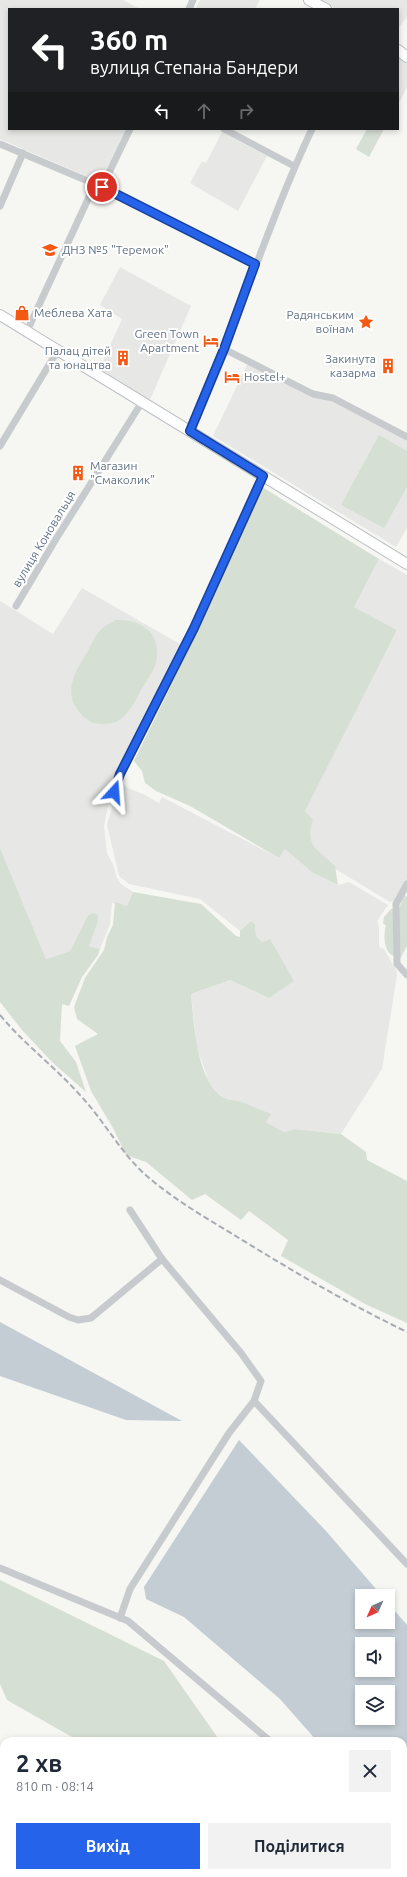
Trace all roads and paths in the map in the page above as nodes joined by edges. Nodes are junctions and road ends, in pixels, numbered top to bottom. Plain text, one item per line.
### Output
1 (309, 0) edge
2 (324, 8) edge
3 (399, 51) edge
4 (407, 57) edge
5 (129, 130) edge
6 (226, 130) edge
7 (312, 130) edge
8 (0, 144) edge
9 (23, 153) junction
10 (294, 166) junction
11 (98, 185) junction
12 (0, 206) edge
13 (255, 264) junction
14 (0, 315) edge
15 (27, 331) junction
16 (224, 349) junction
17 (58, 350) junction
18 (142, 402) junction
19 (190, 431) junction
20 (407, 437) edge
21 (0, 446) edge
22 (263, 476) junction
23 (407, 564) edge
24 (16, 606) dead end
25 (114, 792) dead end
26 (407, 884) edge
27 (407, 975) edge
28 (130, 1210) dead end
29 (162, 1259) junction
30 (0, 1280) edge
31 (254, 1401) junction
32 (407, 1564) edge
33 (0, 1568) edge
34 (120, 1618) junction
35 (265, 1737) edge

1 - 2 street
3 - 4 street
5 - 11 street
6 - 10 street
7 - 10 street
8 - 9 street
9 - 11 street
9 - 12 street
10 - 13 street
11 - 13 street
11 - 15 street
13 - 16 street
14 - 15 street
15 - 17 street
16 - 19 street
16 - 20 street
17 - 18 street
17 - 21 street
18 - 19 street
18 - 24 street, вулиця Коновальця
19 - 22 street
22 - 23 street
22 - 25 street
26 - 27 street
28 - 29 street
29 - 30 street
29 - 31 street
31 - 32 street
31 - 34 street
33 - 34 street
34 - 35 street

